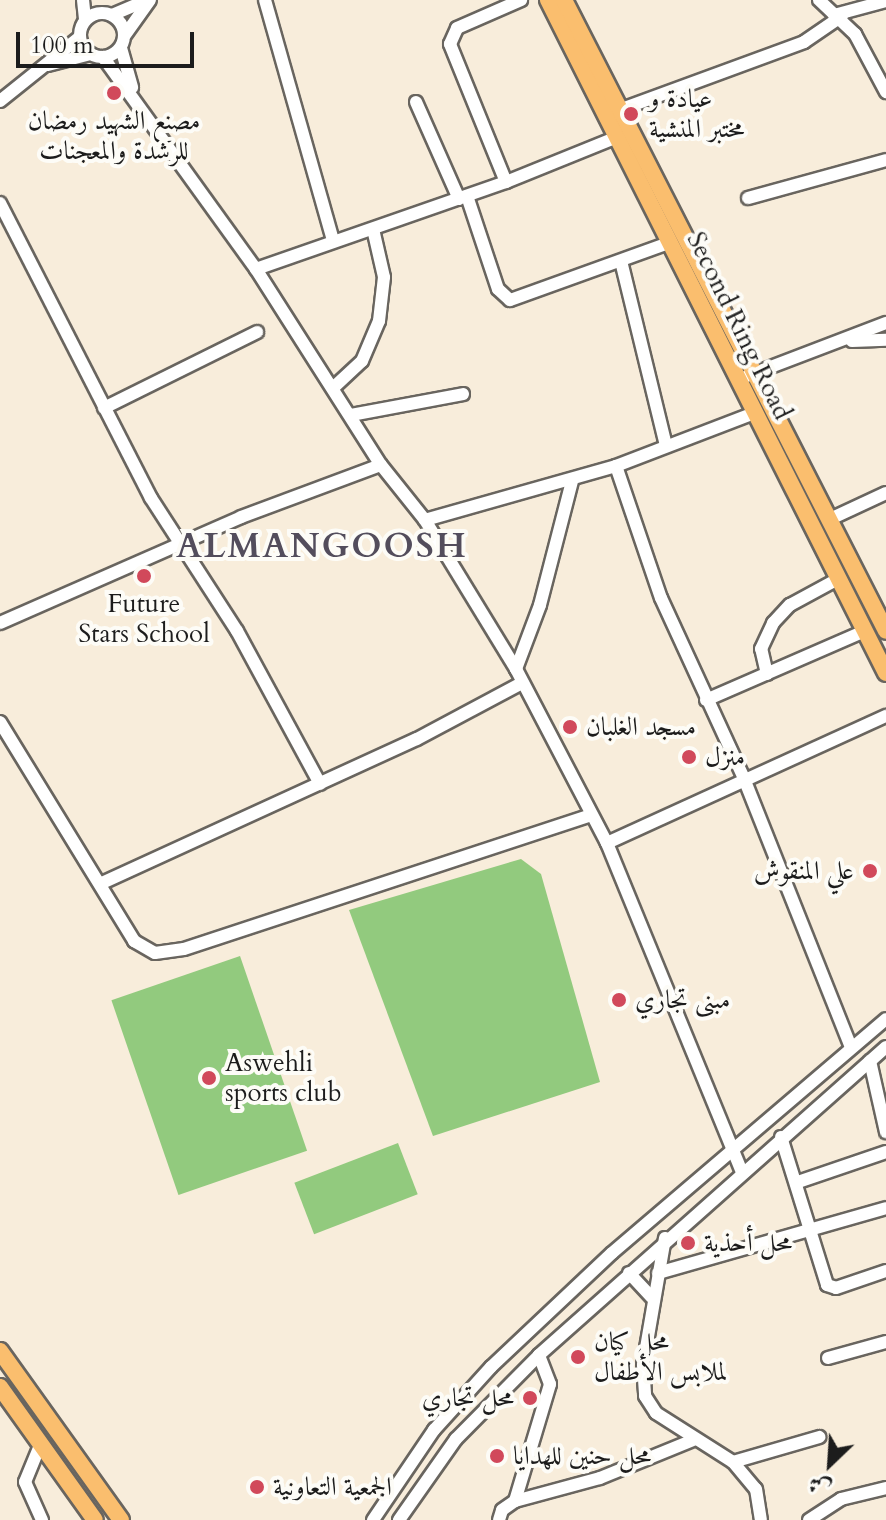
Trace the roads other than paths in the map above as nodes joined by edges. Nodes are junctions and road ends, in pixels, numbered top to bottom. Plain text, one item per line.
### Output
1 (83, 0) edge
2 (97, 0) edge
3 (149, 0) edge
4 (265, 0) edge
5 (521, 0) edge
6 (548, 0) edge
7 (564, 0) edge
8 (819, 0) edge
9 (886, 1) edge
10 (108, 14) junction
11 (838, 16) junction
12 (85, 20) junction
13 (80, 37) junction
14 (123, 41) junction
15 (97, 56) junction
16 (45, 65) junction
17 (886, 92) edge
18 (134, 94) junction
19 (0, 101) edge
20 (416, 102) dead end
21 (622, 109) junction
22 (615, 138) junction
23 (886, 160) edge
24 (506, 182) junction
25 (463, 197) junction
26 (748, 198) dead end
27 (0, 203) edge
28 (373, 229) junction
29 (333, 240) junction
30 (671, 242) junction
31 (621, 261) junction
32 (256, 269) junction
33 (886, 323) edge
34 (257, 332) dead end
35 (886, 340) edge
36 (849, 341) junction
37 (747, 376) junction
38 (334, 387) junction
39 (463, 394) dead end
40 (104, 408) junction
41 (754, 413) junction
42 (351, 415) junction
43 (666, 446) junction
44 (381, 465) junction
45 (616, 466) junction
46 (572, 481) junction
47 (886, 493) edge
48 (425, 520) junction
49 (828, 520) junction
50 (177, 545) junction
51 (838, 579) junction
52 (0, 623) edge
53 (865, 631) junction
54 (886, 631) edge
55 (516, 669) junction
56 (886, 673) edge
57 (767, 674) junction
58 (522, 683) junction
59 (706, 700) junction
60 (886, 716) edge
61 (0, 722) edge
62 (745, 781) junction
63 (320, 784) junction
64 (591, 815) junction
65 (607, 843) junction
66 (102, 883) junction
67 (886, 1019) edge
68 (851, 1047) junction
69 (886, 1047) edge
70 (870, 1061) junction
71 (886, 1132) edge
72 (781, 1137) junction
73 (731, 1151) junction
74 (886, 1152) edge
75 (742, 1172) junction
76 (798, 1182) junction
77 (886, 1208) edge
78 (812, 1228) junction
79 (665, 1238) junction
80 (886, 1271) edge
81 (629, 1273) junction
82 (658, 1273) junction
83 (651, 1297) junction
84 (886, 1342) edge
85 (0, 1351) edge
86 (539, 1355) junction
87 (828, 1358) dead end
88 (0, 1387) edge
89 (819, 1437) dead end
90 (693, 1440) junction
91 (41, 1443) junction
92 (733, 1462) junction
93 (886, 1488) edge
94 (515, 1501) junction
95 (42, 1520) edge
96 (95, 1520) edge
97 (121, 1520) edge
98 (373, 1520) edge
99 (399, 1520) edge
100 (499, 1520) edge
101 (761, 1520) edge
102 (809, 1520) edge

1 - 12 street
2 - 10 street
3 - 10 street
3 - 14 street
4 - 29 street
5 - 24 street
6 - 22 main road, Second Ring Road
7 - 21 main road, Second Ring Road
8 - 11 street
9 - 11 street
10 - 12 street
10 - 14 street
11 - 17 street
11 - 21 street
12 - 13 street
13 - 15 street
13 - 16 street
14 - 15 street
14 - 18 street
15 - 16 street
15 - 18 street
16 - 19 street
18 - 32 street
20 - 25 street
21 - 37 main road, Second Ring Road
22 - 24 street
22 - 30 main road, Second Ring Road
23 - 26 street
24 - 25 street
25 - 28 street
25 - 31 street
27 - 40 street
28 - 29 street
28 - 38 street
29 - 32 street
30 - 31 street
30 - 37 main road, Second Ring Road
31 - 43 street
32 - 38 street
33 - 36 street
34 - 40 street
35 - 36 street
36 - 37 street
37 - 41 main road, Second Ring Road
37 - 49 main road, Second Ring Road
38 - 42 street
39 - 42 street
40 - 50 street
41 - 43 street
41 - 51 main road, Second Ring Road
42 - 44 street
43 - 45 street
44 - 48 street
44 - 50 street
45 - 46 street
45 - 59 street
46 - 48 street
46 - 55 street
47 - 49 street
48 - 55 street
49 - 54 main road, Second Ring Road
50 - 52 street
50 - 63 street
51 - 53 main road, Second Ring Road
51 - 57 street
53 - 56 main road, Second Ring Road
53 - 57 street
55 - 58 street
57 - 59 street
58 - 63 street
58 - 64 street
59 - 62 street
60 - 62 street
61 - 66 street
62 - 65 street
62 - 68 street
63 - 66 street
64 - 65 street
64 - 66 street
65 - 73 street
67 - 68 street
68 - 73 street
69 - 70 street
70 - 71 street
70 - 72 street
72 - 75 street
72 - 76 street
73 - 75 street
73 - 98 street
74 - 76 street
75 - 79 street
76 - 78 street
77 - 78 street
78 - 80 street
78 - 82 street
79 - 81 street
79 - 82 street
81 - 83 street
81 - 86 street
82 - 83 street
83 - 90 street
84 - 87 street
85 - 97 main road
86 - 94 street
86 - 99 street
88 - 91 main road
89 - 92 street
90 - 92 street
90 - 94 street
91 - 95 street
91 - 96 main road
92 - 101 street
93 - 102 street
94 - 100 street

